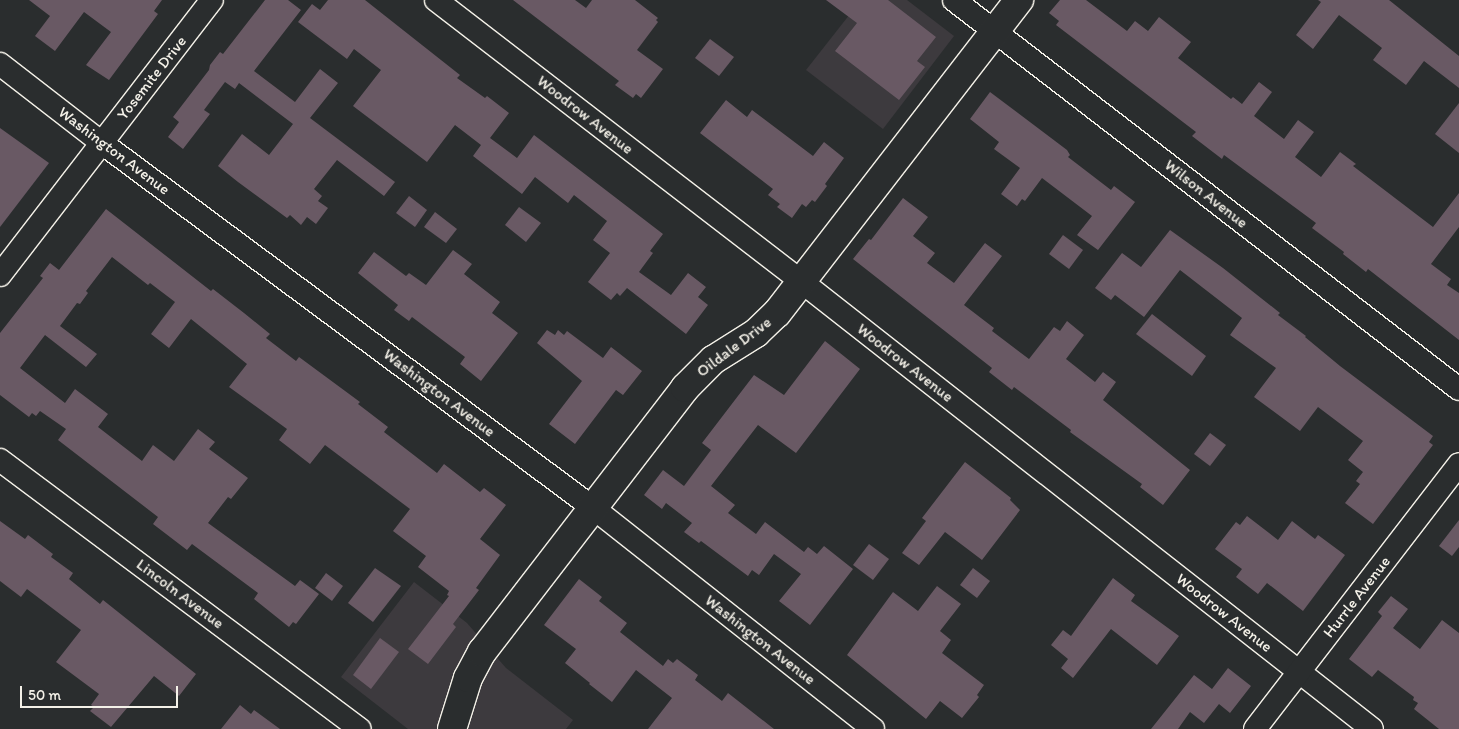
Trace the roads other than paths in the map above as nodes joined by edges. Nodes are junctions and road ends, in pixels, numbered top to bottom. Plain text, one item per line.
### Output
1 (212, 0) edge
2 (436, 0) edge
3 (954, 0) edge
4 (1019, 0) edge
5 (994, 32) junction
6 (0, 64) edge
7 (102, 143) junction
8 (0, 275) edge
9 (802, 282) junction
10 (1459, 389) edge
11 (0, 460) edge
12 (1459, 464) edge
13 (592, 508) junction
14 (1299, 672) junction
15 (360, 729) edge
16 (452, 729) edge
17 (872, 729) edge
18 (1255, 729) edge
19 (1372, 729) edge

1 - 7 street, Yosemite Drive
2 - 9 street, Woodrow Avenue
3 - 5 street, Wilson Avenue
4 - 5 street, Oildale Drive
5 - 9 street, Oildale Drive
5 - 10 street, Wilson Avenue
6 - 7 street, Washington Avenue
7 - 8 street, Yosemite Drive
7 - 13 street, Washington Avenue
9 - 13 street, Oildale Drive
9 - 14 street, Woodrow Avenue
11 - 15 street, Lincoln Avenue
12 - 14 street, Hurrle Avenue
13 - 16 street, Oildale Drive
13 - 17 street, Washington Avenue
14 - 18 street, Hurrle Avenue
14 - 19 street, Woodrow Avenue

